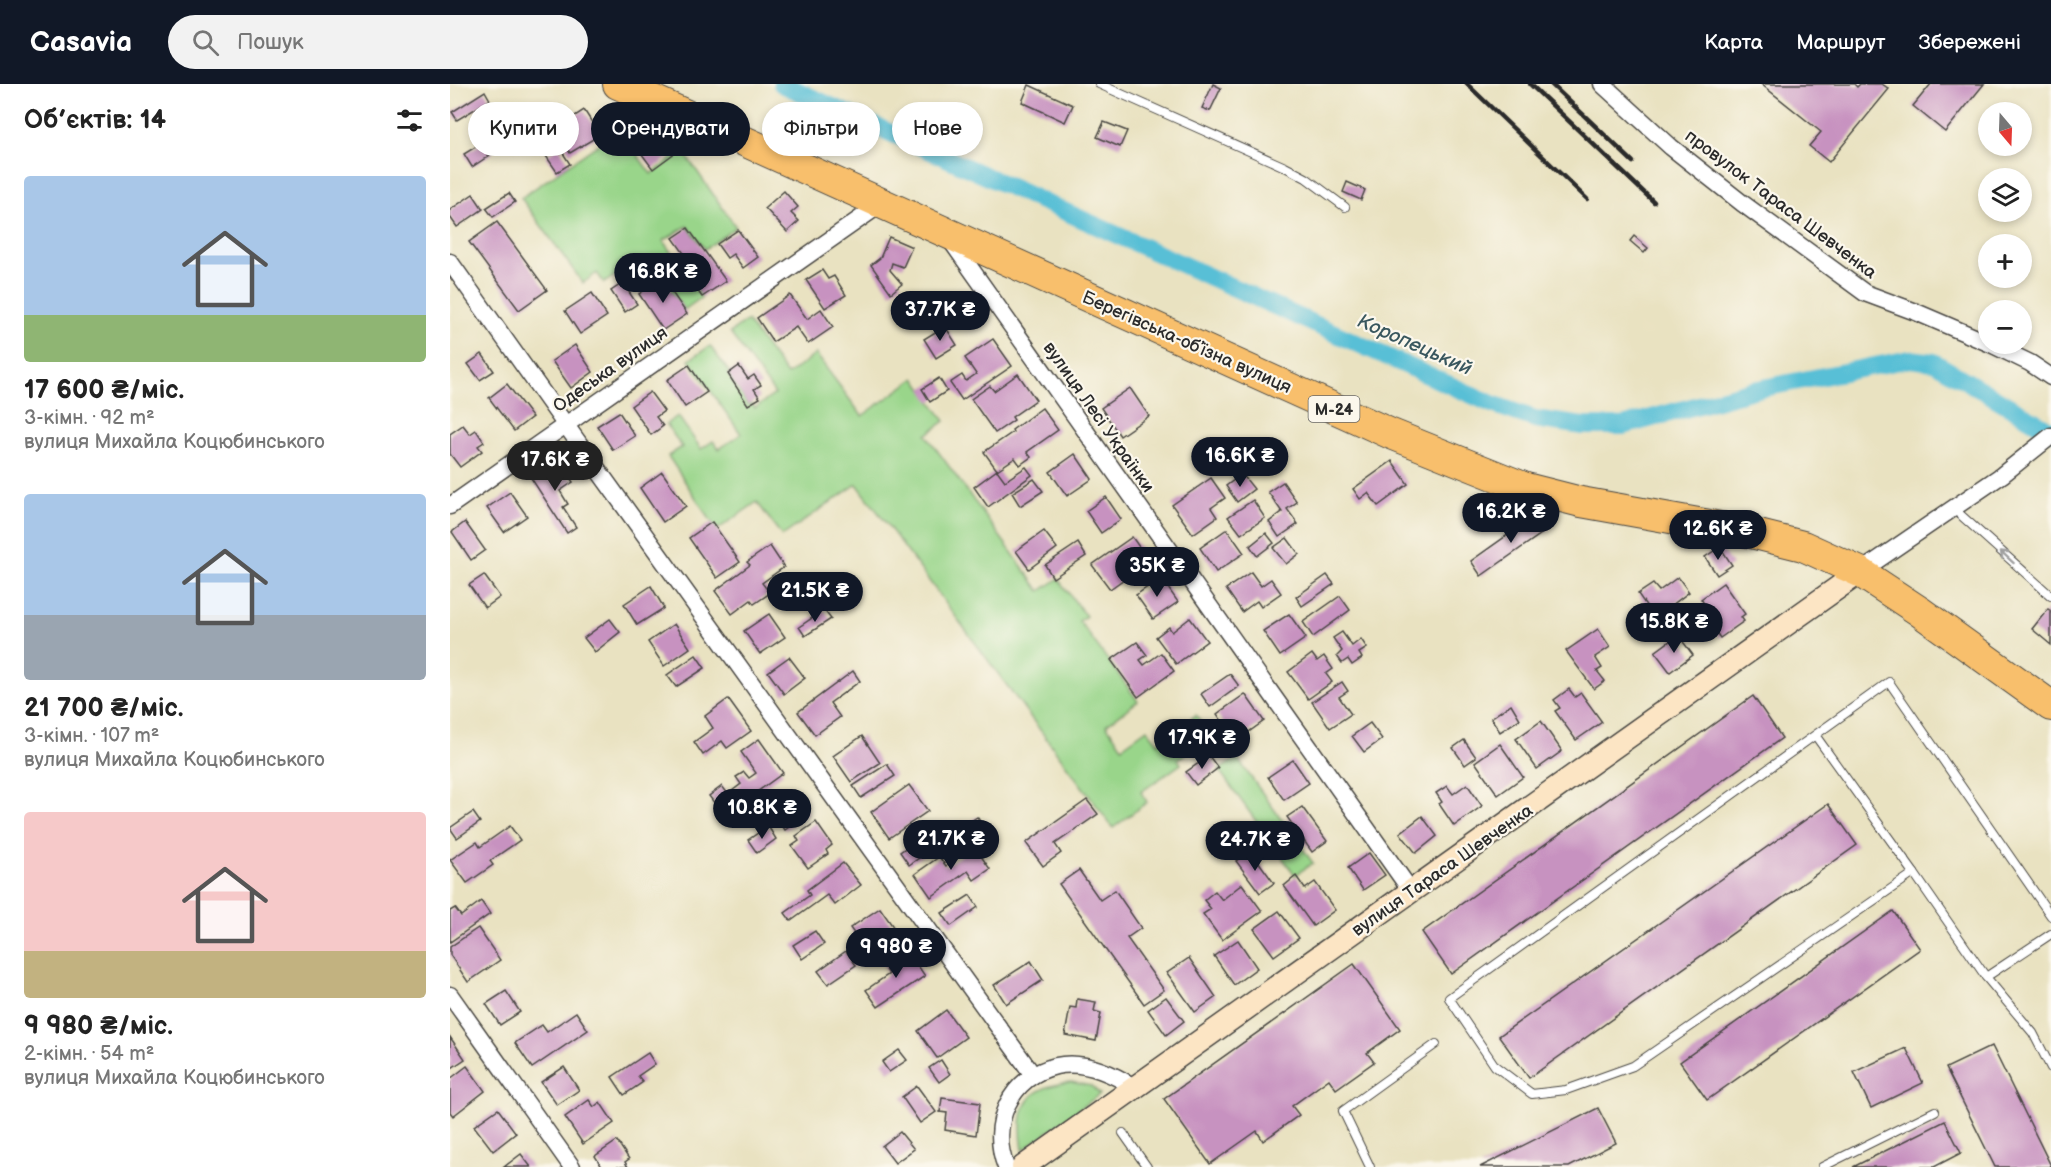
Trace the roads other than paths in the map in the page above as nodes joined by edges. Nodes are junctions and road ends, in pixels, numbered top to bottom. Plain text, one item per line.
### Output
1 (618, 84) edge
2 (1100, 84) edge
3 (1602, 84) edge
4 (881, 204) junction
5 (1345, 207) dead end
6 (943, 231) junction
7 (450, 262) edge
8 (2051, 377) edge
9 (565, 424) junction
10 (2047, 439) edge
11 (450, 506) edge
12 (1954, 509) junction
13 (1860, 572) junction
14 (2051, 596) edge
15 (2051, 706) edge
16 (1815, 735) junction
17 (1914, 873) junction
18 (1411, 891) junction
19 (2051, 916) edge
20 (2051, 934) edge
21 (1986, 977) junction
22 (450, 995) edge
23 (1436, 1044) dead end
24 (2051, 1068) edge
25 (1033, 1075) junction
26 (1135, 1088) junction
27 (1935, 1112) dead end
28 (1123, 1133) dead end
29 (572, 1167) edge
30 (1006, 1167) edge
31 (1023, 1167) edge
32 (1147, 1167) edge
33 (1370, 1167) edge
34 (1822, 1167) edge

1 - 4 highway, Берегівська-обʼїзна вулиця / М-24
2 - 5 lane
3 - 8 street, провулок Тараса Шевченка
4 - 6 highway, Берегівська-обʼїзна вулиця / М-24
4 - 9 street, Одеська вулиця
6 - 13 highway, Берегівська-обʼїзна вулиця / М-24
6 - 18 street, вулиця Лесі Українки
7 - 9 street
9 - 11 street, Одеська вулиця
9 - 25 street
10 - 12 street
12 - 13 street
14 -> 12 lane
13 - 15 highway, Берегівська-обʼїзна вулиця / М-24
13 - 18 street, вулиця Тараса Шевченка
16 - 17 lane
16 - 17 lane
16 - 19 lane
17 - 21 lane
18 - 26 street, вулиця Тараса Шевченка
20 - 21 lane
21 - 24 lane
22 - 29 street
23 - 33 lane
25 - 26 street
25 - 30 street
26 - 31 street, вулиця Тараса Шевченка
27 - 34 lane
28 - 32 lane

